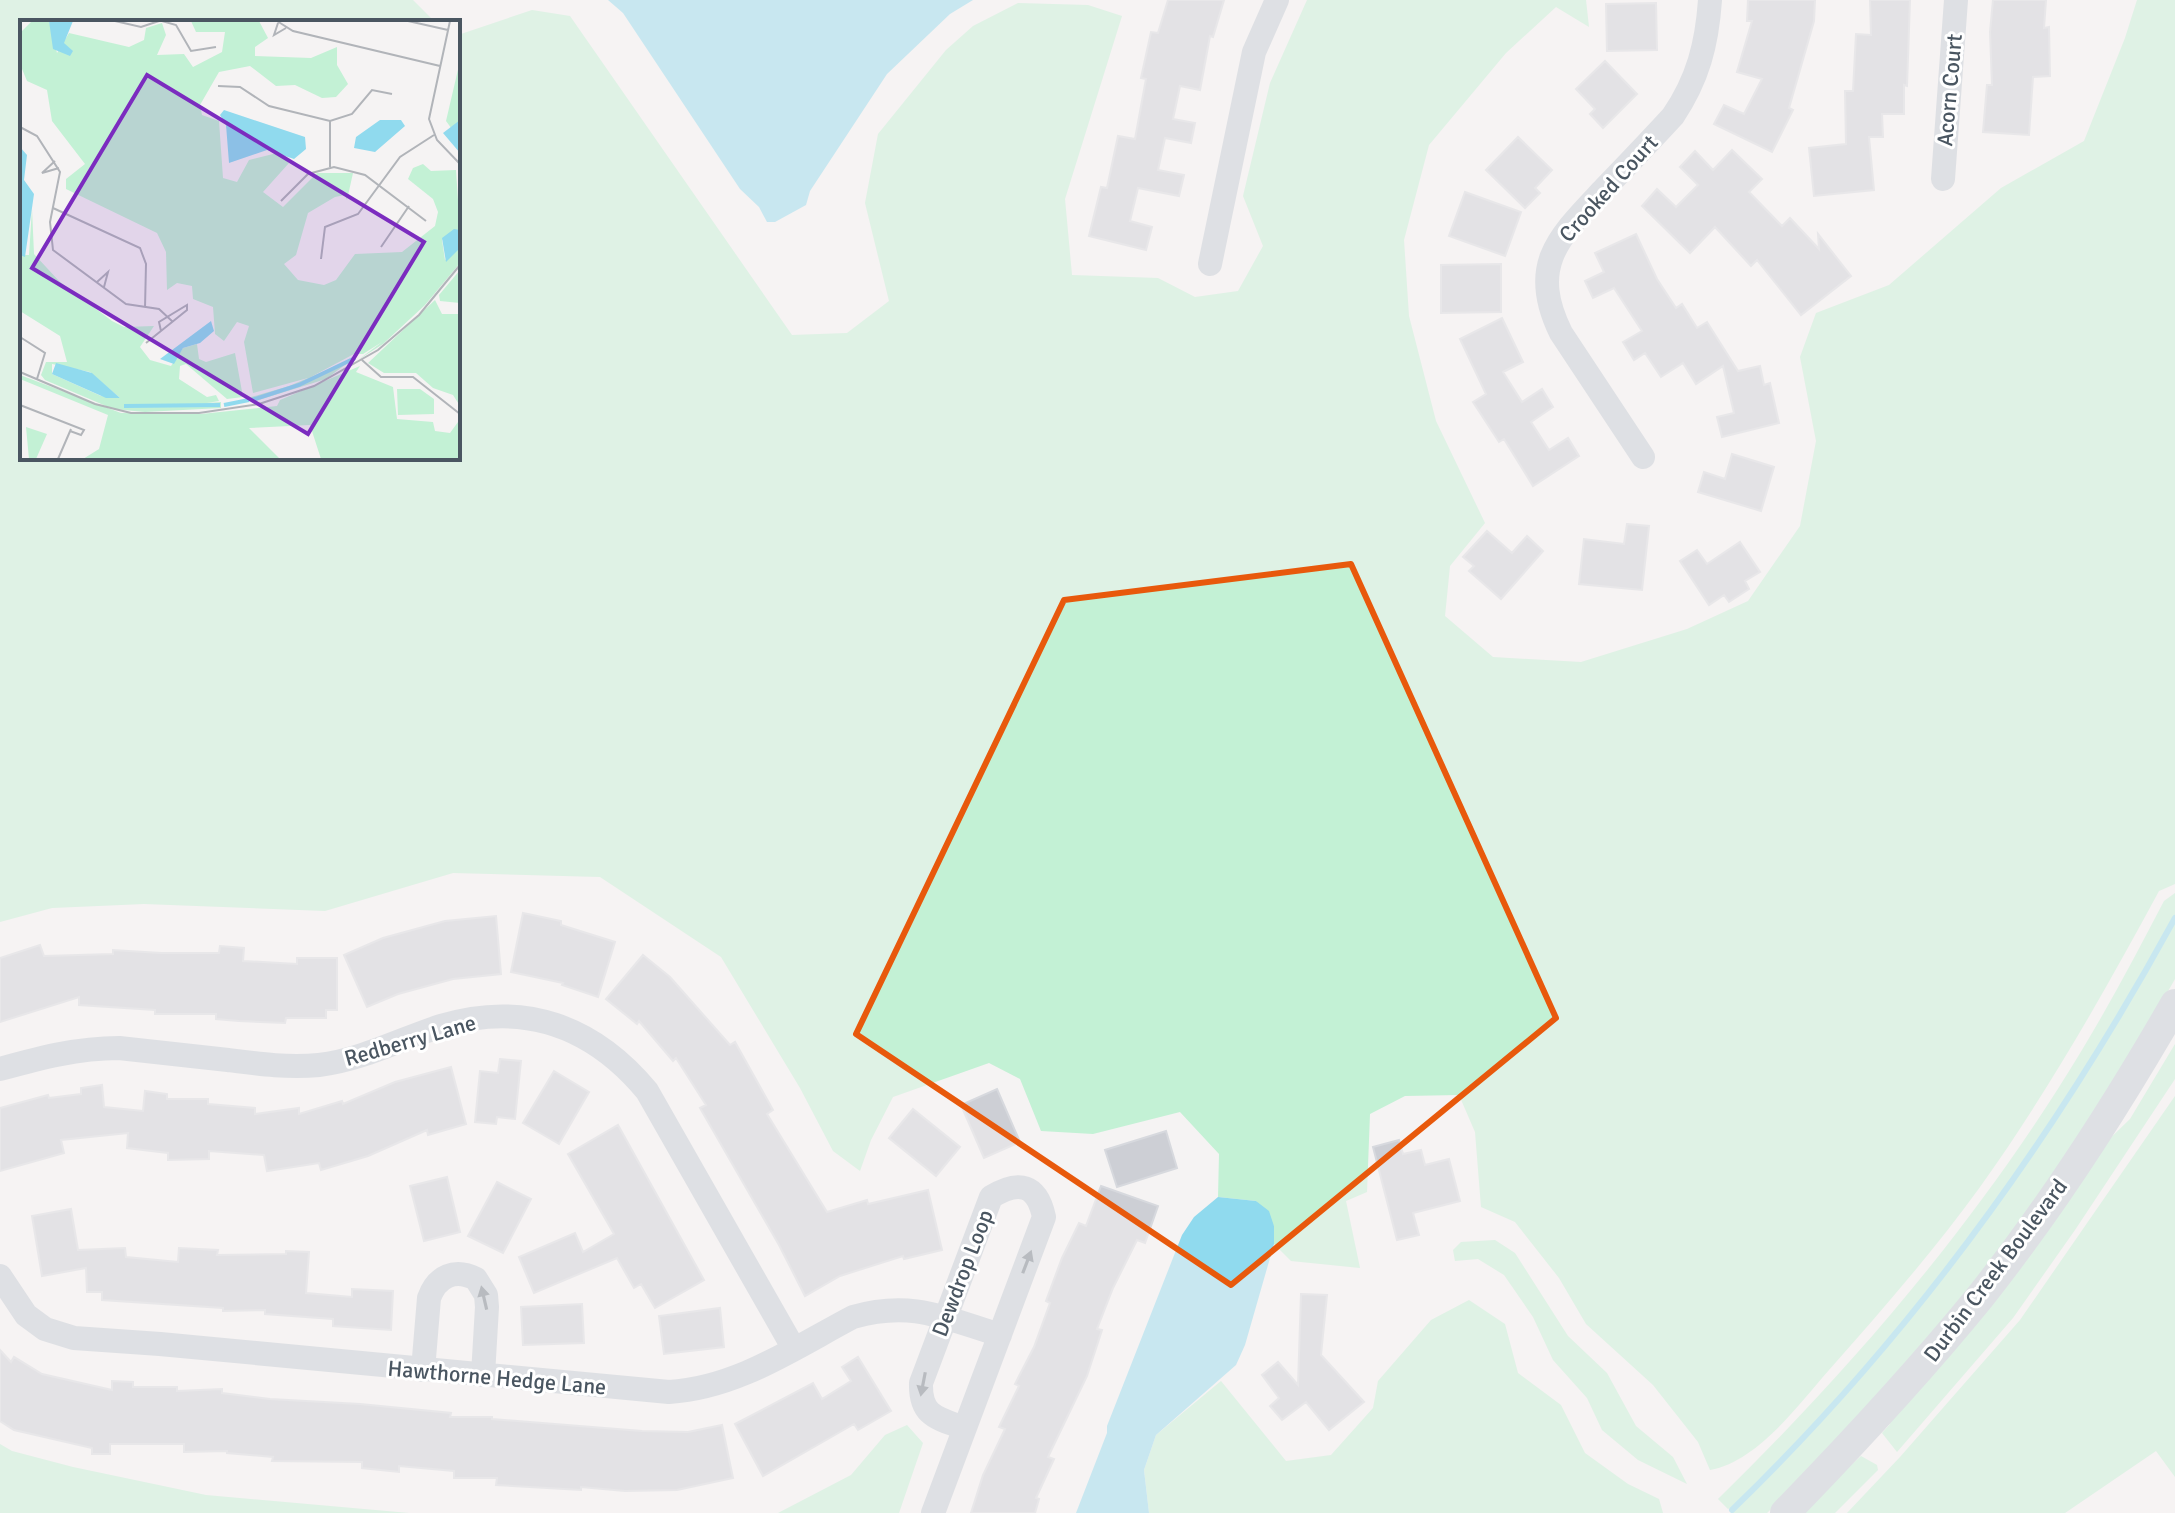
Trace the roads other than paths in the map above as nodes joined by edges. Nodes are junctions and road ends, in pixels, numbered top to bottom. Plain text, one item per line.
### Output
1 (1277, 0) edge
2 (1710, 0) edge
3 (1956, 0) edge
4 (1943, 179) dead end
5 (1210, 264) dead end
6 (1643, 457) dead end
7 (2175, 1004) edge
8 (0, 1069) edge
9 (0, 1276) edge
10 (946, 1318) junction
11 (1000, 1335) junction
12 (794, 1349) junction
13 (423, 1370) junction
14 (483, 1375) junction
15 (964, 1428) junction
16 (933, 1513) edge
17 (1785, 1513) edge

1 - 5 street
2 - 6 street, Crooked Court
3 - 4 street, Acorn Court
7 - 17 street, Durbin Creek Boulevard
8 - 12 street, Redberry Lane
9 - 13 street, Hawthorne Hedge Lane
10 - 11 street, Hawthorne Hedge Lane
11 -> 10 street, Dewdrop Loop
10 - 12 street, Hawthorne Hedge Lane
10 -> 15 street, Dewdrop Loop
11 - 15 street, Dewdrop Loop
12 - 14 street, Hawthorne Hedge Lane
13 - 14 street, Hawthorne Hedge Lane
14 -> 13 street
15 - 16 street, Dewdrop Loop

